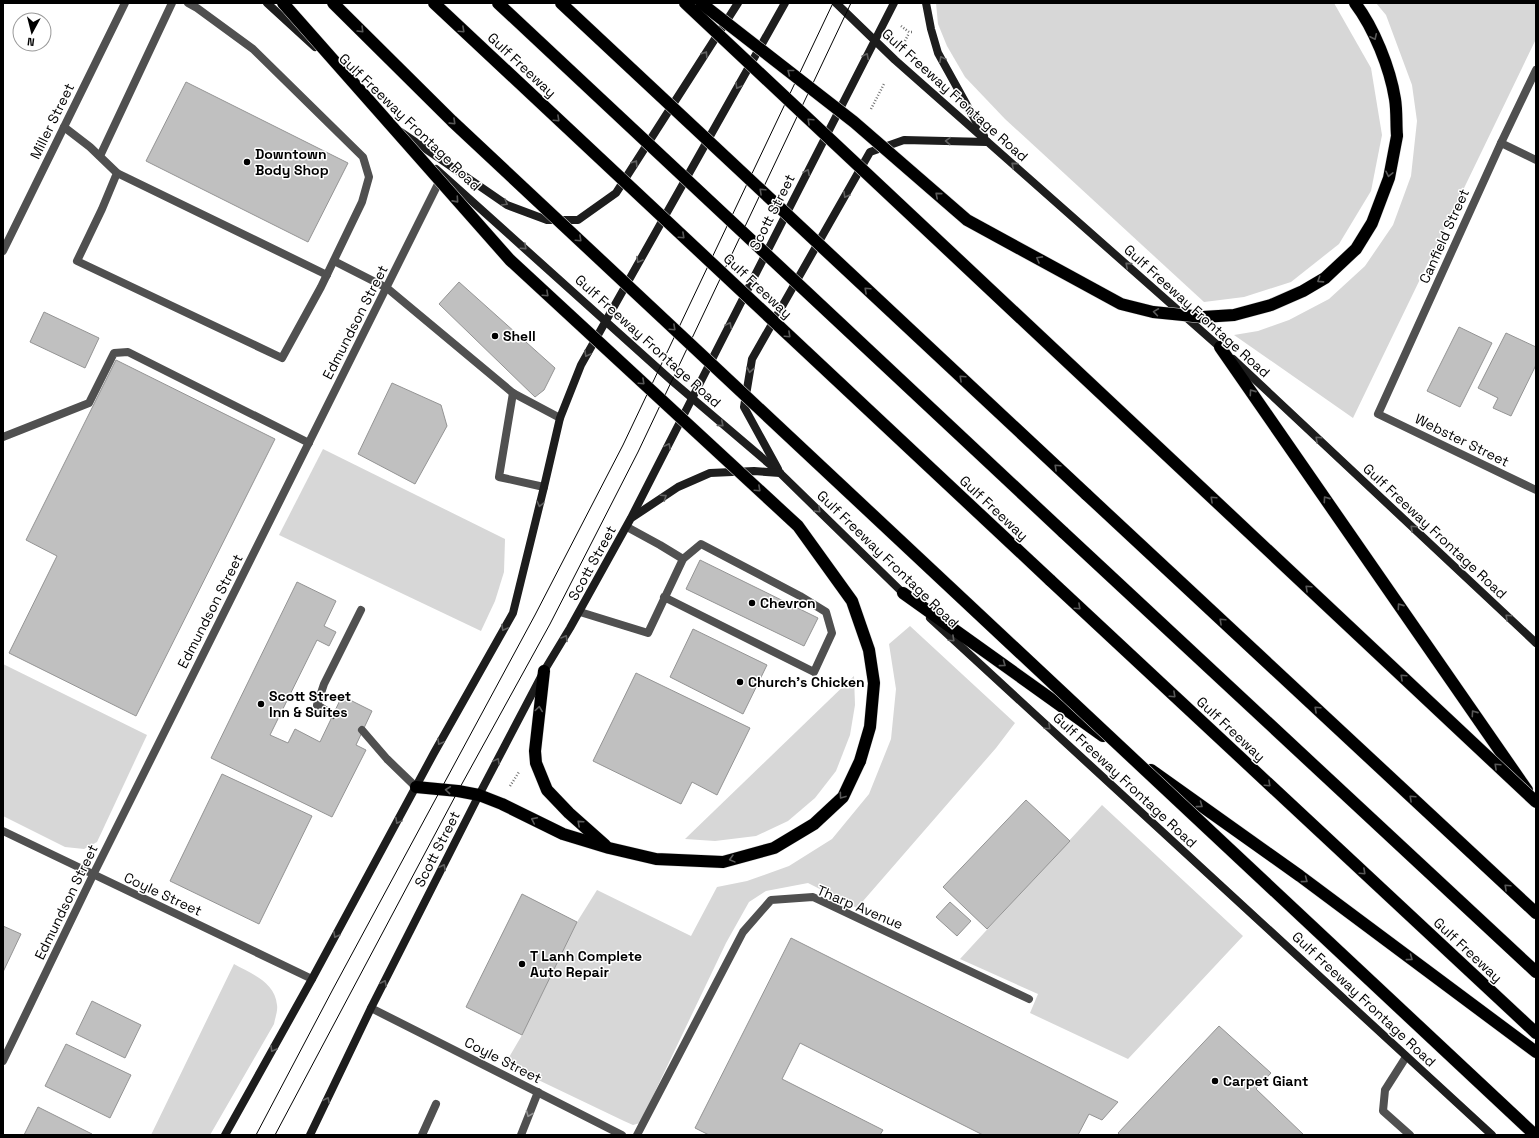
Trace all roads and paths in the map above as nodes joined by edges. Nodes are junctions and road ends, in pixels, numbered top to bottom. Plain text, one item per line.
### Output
1 (125, 3) edge
2 (172, 3) edge
3 (188, 3) edge
4 (267, 3) edge
5 (283, 3) edge
6 (333, 3) edge
7 (434, 3) edge
8 (498, 3) edge
9 (561, 3) edge
10 (685, 3) edge
11 (701, 3) edge
12 (738, 3) edge
13 (785, 3) edge
14 (836, 3) edge
15 (894, 3) edge
16 (926, 3) edge
17 (1356, 3) edge
18 (901, 25) dead end
19 (874, 40) junction
20 (905, 41) dead end
21 (1536, 70) edge
22 (884, 84) dead end
23 (871, 109) dead end
24 (392, 126) junction
25 (64, 127) junction
26 (987, 142) junction
27 (1501, 143) junction
28 (100, 156) junction
29 (1536, 160) edge
30 (117, 173) junction
31 (443, 175) junction
32 (3, 251) edge
33 (334, 261) junction
34 (327, 275) junction
35 (387, 288) junction
36 (606, 320) junction
37 (1220, 347) junction
38 (513, 393) junction
39 (692, 397) junction
40 (1378, 414) joint
41 (560, 418) junction
42 (3, 437) edge
43 (309, 443) junction
44 (780, 473) junction
45 (544, 487) junction
46 (1536, 490) edge
47 (632, 518) junction
48 (627, 527) junction
49 (683, 559) junction
50 (902, 593) junction
51 (664, 596) junction
52 (361, 610) dead end
53 (580, 612) junction
54 (1536, 643) edge
55 (544, 672) junction
56 (333, 715) dead end
57 (362, 730) dead end
58 (521, 770) dead end
59 (416, 787) junction
60 (508, 791) dead end
61 (479, 795) junction
62 (1536, 802) edge
63 (3, 831) edge
64 (609, 848) junction
65 (93, 876) junction
66 (1536, 913) edge
67 (1536, 972) edge
68 (312, 979) junction
69 (1029, 999) dead end
70 (371, 1008) junction
71 (1536, 1033) edge
72 (1536, 1052) edge
73 (1406, 1056) junction
74 (3, 1061) edge
75 (538, 1092) junction
76 (436, 1104) dead end
77 (225, 1135) edge
78 (310, 1135) edge
79 (422, 1135) edge
80 (521, 1135) edge
81 (622, 1135) edge
82 (637, 1135) edge
83 (1410, 1135) edge
84 (1492, 1135) edge
85 (1536, 1135) edge

1 - 25 street, Miller Street
2 - 28 street
3 - 33 street
4 - 24 main road, Gulf Freeway Frontage Road
5 -> 64 highway, bridge
6 -> 85 highway, bridge
7 -> 71 highway, Gulf Freeway, bridge
8 - 67 highway, Gulf Freeway, bridge
66 -> 9 highway, bridge
62 -> 10 highway, bridge
17 -> 11 highway, bridge
24 -> 12 main road
13 -> 36 main road
14 - 19 main road, Gulf Freeway Frontage Road
15 - 19 main road, Scott Street
26 -> 16 main road
18 - 20 path
19 - 26 main road, Gulf Freeway Frontage Road
39 -> 19 main road, Scott Street
21 - 27 street, Canfield Street
22 - 23 path
24 - 31 main road, Gulf Freeway Frontage Road
25 - 28 street
25 - 32 street, Miller Street
37 -> 26 main road, Gulf Freeway Frontage Road
26 -> 44 main road
27 - 29 street
27 - 40 street, Canfield Street
28 - 30 street
30 - 34 street
30 - 34 street
31 - 35 street, Edmundson Street
31 -> 36 main road, Gulf Freeway Frontage Road
33 - 34 street
33 - 35 street
35 - 38 street
35 - 43 street, Edmundson Street
36 - 39 main road, Gulf Freeway Frontage Road
36 -> 41 main road
54 -> 37 main road, Gulf Freeway Frontage Road
62 -> 37 highway
38 - 41 street
38 - 45 street
39 -> 44 main road, Gulf Freeway Frontage Road
47 -> 39 main road, Scott Street
40 - 46 street, Webster Street
41 - 45 main road
42 - 43 street
43 - 65 street, Edmundson Street
47 -> 44 main road
44 -> 50 main road, Gulf Freeway Frontage Road
45 -> 59 main road
47 - 48 main road, Scott Street
48 - 49 street
48 - 53 main road, Scott Street
49 - 51 street
49 - 51 street
50 -> 72 highway
50 -> 73 main road, Gulf Freeway Frontage Road
51 - 53 street
52 - 56 street
55 -> 53 main road, Scott Street
61 -> 55 main road, Scott Street
64 -> 55 highway
57 - 59 street
58 - 60 path
61 -> 59 highway
59 -> 68 main road
64 -> 61 highway
70 -> 61 main road, Scott Street
63 - 65 street, Coyle Street
65 - 68 street, Coyle Street
65 - 74 street, Edmundson Street
68 -> 77 main road
69 - 82 street, Tharp Avenue
70 - 75 street, Coyle Street
78 -> 70 main road, Scott Street
73 - 83 street
73 - 84 main road, Gulf Freeway Frontage Road
75 -> 80 street
75 - 81 street, Coyle Street
76 - 79 street

